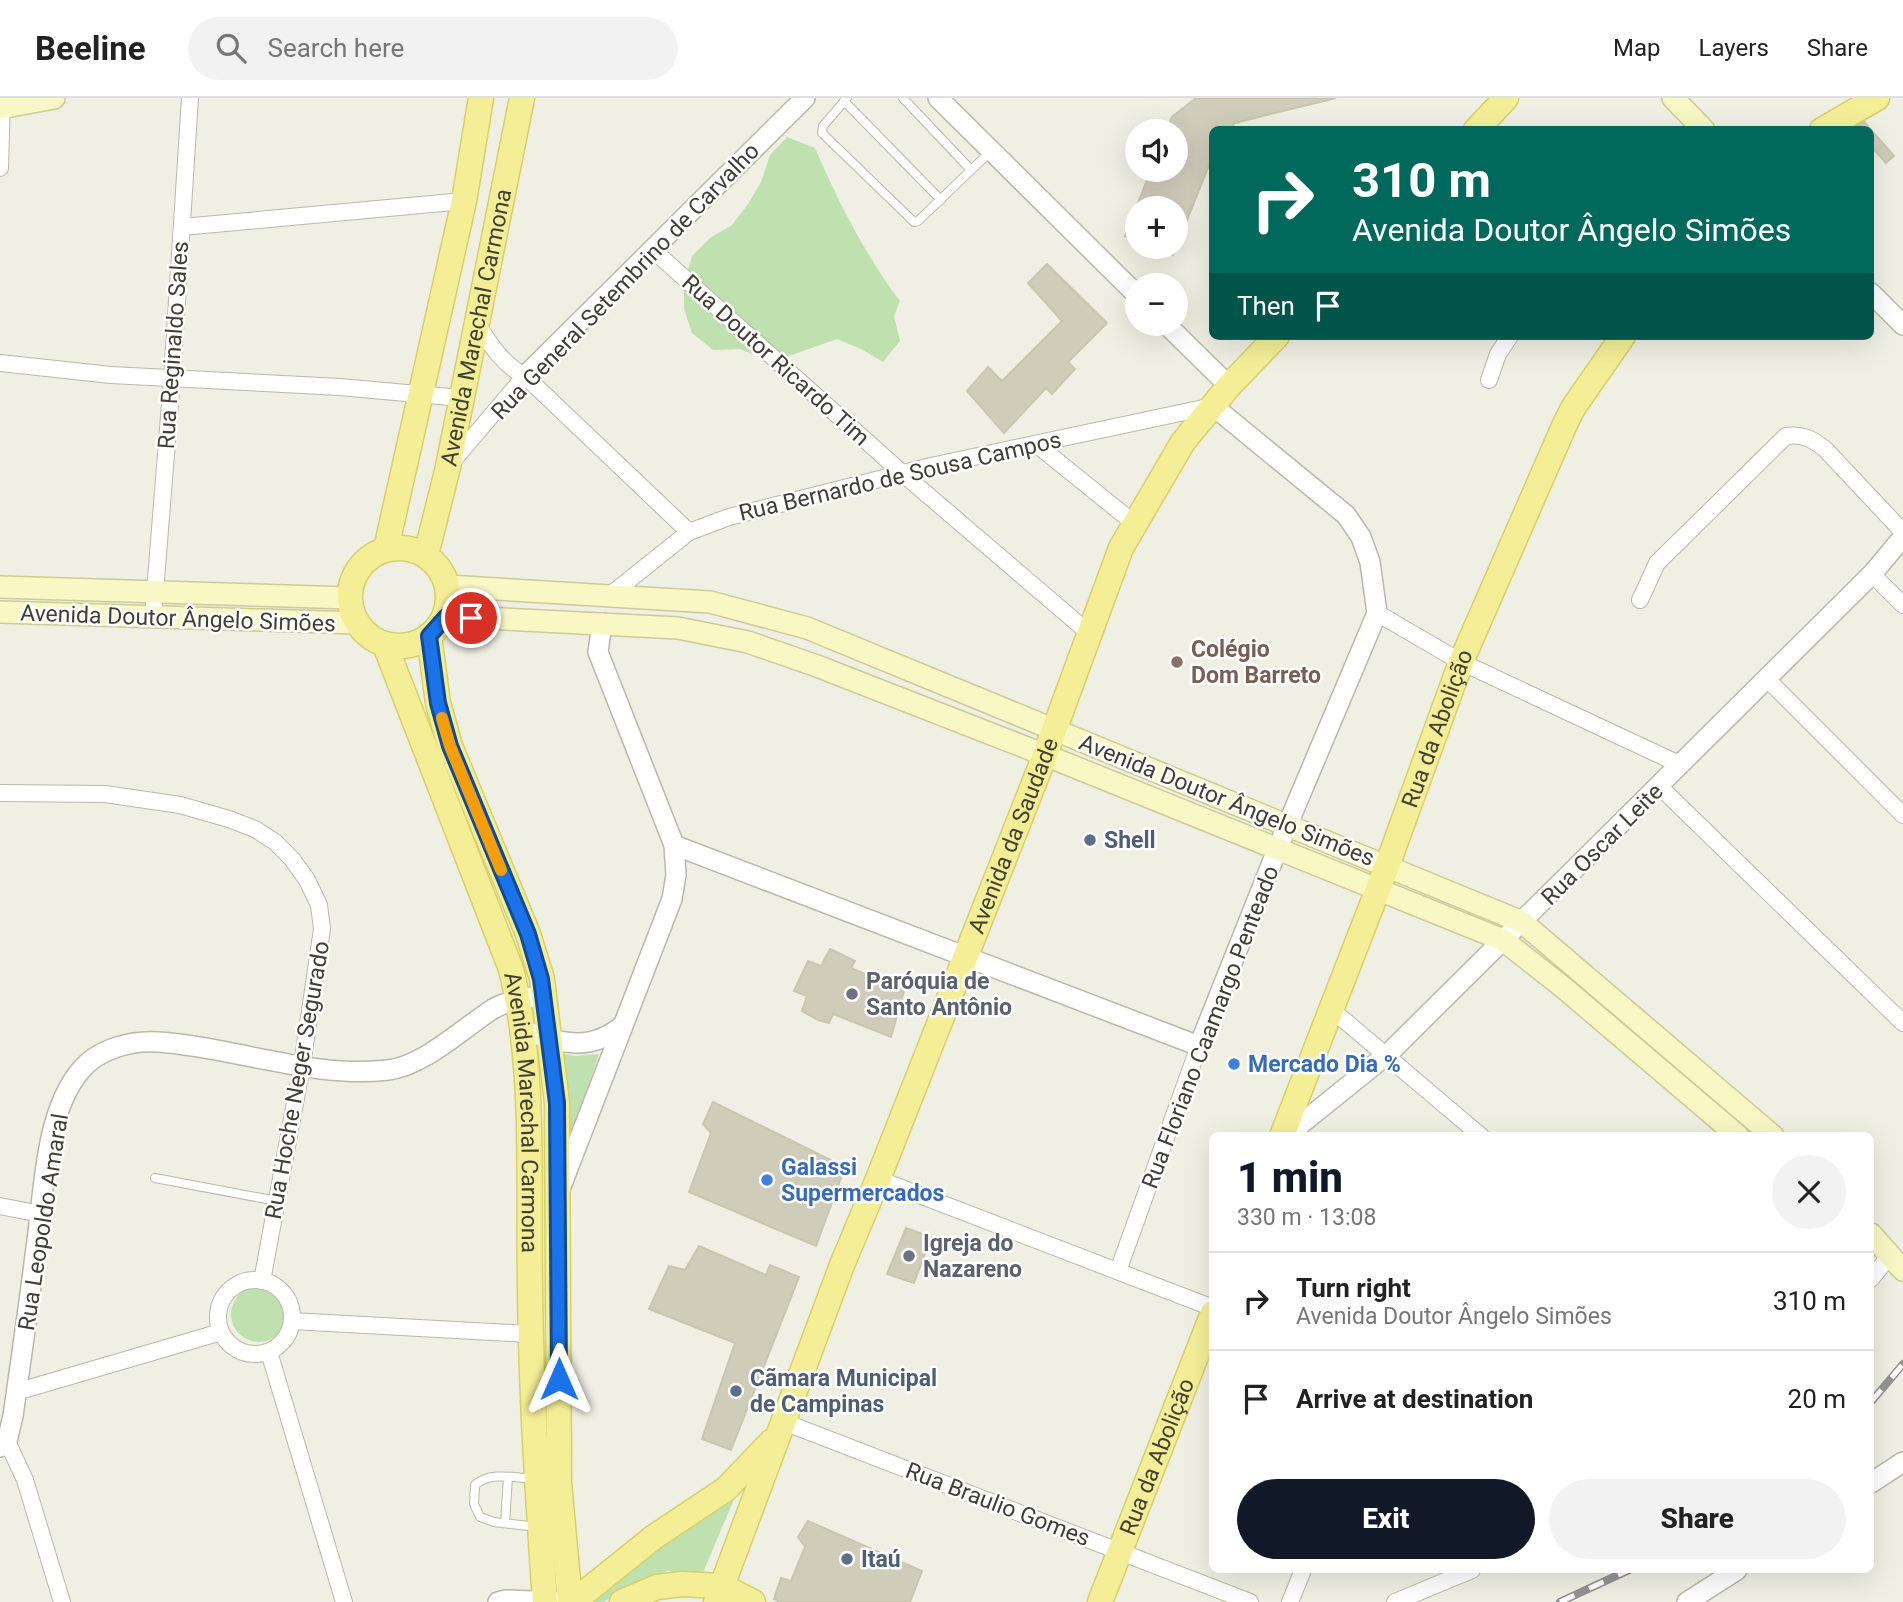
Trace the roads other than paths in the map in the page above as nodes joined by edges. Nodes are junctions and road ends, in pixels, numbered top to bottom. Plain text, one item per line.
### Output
1 (54, 98) edge
2 (190, 98) edge
3 (481, 98) edge
4 (522, 98) edge
5 (805, 98) edge
6 (903, 98) edge
7 (938, 98) edge
8 (1506, 98) edge
9 (1672, 98) edge
10 (1877, 98) edge
11 (846, 100) edge
12 (1, 105) edge
13 (1480, 126) edge
14 (1700, 126) edge
15 (1829, 126) edge
16 (991, 150) junction
17 (0, 168) edge
18 (971, 170) junction
19 (940, 200) junction
20 (464, 201) junction
21 (181, 227) junction
22 (653, 250) junction
23 (1125, 283) edge
24 (1874, 296) edge
25 (476, 323) junction
26 (1903, 325) edge
27 (1178, 336) edge
28 (1273, 340) edge
29 (1507, 340) edge
30 (1620, 340) edge
31 (0, 363) edge
32 (525, 376) junction
33 (172, 379) junction
34 (1489, 380) dead end
35 (1229, 386) junction
36 (422, 394) junction
37 (461, 398) junction
38 (1213, 406) junction
39 (1036, 444) junction
40 (448, 467) junction
41 (902, 473) junction
42 (1135, 524) junction
43 (689, 531) junction
44 (1903, 534) edge
45 (386, 549) junction
46 (426, 555) junction
47 (1872, 574) junction
48 (448, 586) junction
49 (0, 587) edge
50 (155, 592) junction
51 (609, 596) junction
52 (349, 598) junction
53 (1640, 600) dead end
54 (1903, 605) edge
55 (0, 612) edge
56 (1377, 613) junction
57 (153, 617) junction
58 (446, 617) junction
59 (602, 623) junction
60 (357, 624) junction
61 (1090, 634) junction
62 (429, 636) junction
63 (385, 645) junction
64 (1461, 662) junction
65 (1766, 678) junction
66 (1055, 729) junction
67 (1045, 755) junction
68 (1681, 765) junction
69 (1660, 786) junction
70 (0, 793) edge
71 (1903, 815) edge
72 (1287, 826) junction
73 (674, 845) junction
74 (1278, 850) junction
75 (1387, 866) junction
76 (1378, 890) junction
77 (1522, 922) junction
78 (1503, 940) junction
79 (966, 957) junction
80 (544, 995) junction
81 (519, 1000) junction
82 (1331, 1009) junction
83 (1903, 1023) edge
84 (623, 1025) junction
85 (521, 1030) junction
86 (549, 1038) junction
87 (1199, 1046) junction
88 (1385, 1057) junction
89 (302, 1065) junction
90 (1285, 1132) edge
91 (1289, 1132) edge
92 (1476, 1132) edge
93 (1733, 1132) edge
94 (1768, 1132) edge
95 (155, 1178) dead end
96 (878, 1180) junction
97 (558, 1197) junction
98 (277, 1201) junction
99 (0, 1206) edge
100 (41, 1214) junction
101 (1874, 1238) edge
102 (1891, 1261) edge
103 (1118, 1271) junction
104 (1874, 1276) edge
105 (262, 1281) junction
106 (1209, 1308) edge
107 (1209, 1320) edge
108 (292, 1321) junction
109 (221, 1332) junction
110 (530, 1334) junction
111 (269, 1352) junction
112 (16, 1392) junction
113 (783, 1426) junction
114 (3, 1444) edge
115 (1903, 1462) edge
116 (508, 1477) junction
117 (538, 1479) junction
118 (1874, 1481) edge
119 (505, 1523) junction
120 (541, 1527) junction
121 (1120, 1550) junction
122 (1302, 1573) edge
123 (1465, 1573) edge
124 (1732, 1573) edge
125 (719, 1594) edge
126 (62, 1602) edge
127 (344, 1602) edge
128 (498, 1602) edge
129 (558, 1602) edge
130 (622, 1602) edge
131 (753, 1602) edge
132 (1100, 1602) edge
133 (1250, 1602) edge
134 (1290, 1602) edge
135 (1395, 1602) edge
136 (1687, 1602) edge

1 - 12 main road
2 - 21 street, Rua Reginaldo Sales
3 - 20 main road, Avenida Marechal Carmona
4 - 25 main road, Avenida Marechal Carmona
5 - 22 street, Rua General Setembrino de Carvalho
6 - 18 lane
7 - 16 street
8 - 13 main road
9 - 14 main road
10 - 15 main road
11 - 19 lane
11 - 19 lane
12 - 17 street
16 - 18 lane
16 - 23 street
18 - 19 lane
20 - 21 street
20 - 36 main road, Avenida Marechal Carmona
21 - 33 street, Rua Reginaldo Sales
22 - 32 street, Rua General Setembrino de Carvalho
22 - 41 street, Rua Doutor Ricardo Tim
24 - 26 street
25 - 32 street
25 - 37 main road, Avenida Marechal Carmona
27 - 35 street
28 - 35 main road, Avenida da Saudade
29 - 34 street
30 - 64 main road, Rua da Abolição
31 - 33 street
32 - 40 street, Rua General Setembrino de Carvalho
32 - 43 street
33 - 36 street
33 - 50 street, Rua Reginaldo Sales
35 - 38 main road, Avenida da Saudade
36 - 37 street
36 - 45 main road, Avenida Marechal Carmona
37 - 40 main road, Avenida Marechal Carmona
38 - 39 street, Rua Bernardo de Sousa Campos
38 - 42 main road, Avenida da Saudade
38 - 56 street
39 - 41 street, Rua Bernardo de Sousa Campos
39 - 42 street
40 - 46 main road, Avenida Marechal Carmona
41 - 43 street, Rua Bernardo de Sousa Campos
41 - 61 street, Rua Doutor Ricardo Tim
42 - 61 main road, Avenida da Saudade
43 - 51 street, Rua Bernardo de Sousa Campos
44 - 47 street, Rua Oscar Leite
44 - 53 street
45 - 46 main road
45 - 52 main road
46 - 48 main road
47 - 54 street
47 - 65 street, Rua Oscar Leite
48 - 51 main road, Avenida Doutor Ângelo Simões
48 - 58 main road
49 - 50 main road, Avenida Doutor Ângelo Simões
50 - 52 main road, Avenida Doutor Ângelo Simões
50 - 57 street, Rua Reginaldo Sales
51 - 66 main road, Avenida Doutor Ângelo Simões
52 - 60 main road
55 - 57 main road, Avenida Doutor Ângelo Simões
56 - 64 street
56 - 72 street, Rua Floriano Caamargo Penteado
57 - 60 main road, Avenida Doutor Ângelo Simões
58 - 59 main road, Avenida Doutor Ângelo Simões
58 - 62 main road
59 - 67 main road, Avenida Doutor Ângelo Simões
59 - 73 street
60 - 63 main road
61 - 66 main road, Avenida da Saudade
62 - 63 main road
62 - 80 main road, Avenida Marechal Carmona
63 - 81 main road, Avenida Marechal Carmona
64 - 68 street
64 - 75 main road, Rua da Abolição
65 - 68 street, Rua Oscar Leite
65 - 71 street
66 - 67 main road, Avenida da Saudade
66 - 72 main road, Avenida Doutor Ângelo Simões
67 - 74 main road, Avenida Doutor Ângelo Simões
67 - 79 main road, Avenida da Saudade
68 - 69 street, Rua Oscar Leite
69 - 77 street, Rua Oscar Leite
69 - 83 street
70 - 89 street, Rua Hoche Neger Segurado
72 - 74 street, Rua Floriano Caamargo Penteado
72 - 75 main road, Avenida Doutor Ângelo Simões
73 - 79 street
73 - 84 street
74 - 76 main road, Avenida Doutor Ângelo Simões
74 - 87 street, Rua Floriano Caamargo Penteado
75 - 76 main road, Rua da Abolição
75 - 77 main road, Avenida Doutor Ângelo Simões
76 - 78 main road, Avenida Doutor Ângelo Simões
76 - 82 main road, Rua da Abolição
77 - 78 street, Rua Oscar Leite
77 - 94 main road, Avenida Doutor Ângelo Simões
78 - 88 street, Rua Oscar Leite
78 - 93 main road, Avenida Doutor Ângelo Simões
79 - 87 street
79 - 96 main road, Avenida da Saudade
80 - 81 street, Rua Leopoldo Amaral
80 - 86 main road, Avenida Marechal Carmona
81 - 85 main road, Avenida Marechal Carmona
81 - 89 street, Rua Leopoldo Amaral
82 - 88 street
82 - 90 main road, Rua da Abolição
84 - 86 street
84 - 97 street
85 - 86 street
85 - 110 main road, Avenida Marechal Carmona
86 - 97 main road, Avenida Marechal Carmona
87 - 103 street, Rua Floriano Caamargo Penteado
88 - 91 street, Rua Oscar Leite
88 - 92 street
89 - 98 street, Rua Hoche Neger Segurado
89 - 100 street, Rua Leopoldo Amaral
95 - 98 lane
96 - 103 street
96 - 113 main road, Avenida da Saudade
97 - 129 main road, Avenida Marechal Carmona
98 - 105 street, Rua Hoche Neger Segurado
99 - 100 street
100 - 112 street, Rua Leopoldo Amaral
101 - 102 main road
102 - 104 street
103 - 106 street
105 - 108 street
105 - 109 street
107 - 121 main road, Rua da Abolição
108 - 110 street
108 - 111 street
109 - 111 street
109 - 112 street
110 - 117 main road, Avenida Marechal Carmona
111 - 127 street
112 - 114 street, Rua Leopoldo Amaral
113 - 121 street, Rua Braulio Gomes
113 - 125 main road, Avenida da Saudade
113 - 129 main road
114 - 126 street
115 - 118 street
116 - 117 lane
116 - 119 lane
116 - 119 lane
117 - 120 main road, Avenida Marechal Carmona
119 - 120 lane
120 - 129 main road, Avenida Marechal Carmona
121 - 132 main road, Rua da Abolição
121 - 133 street, Rua Braulio Gomes
122 - 134 street
123 - 135 street
124 - 136 street
125 - 130 main road
125 - 131 main road
128 - 129 street

